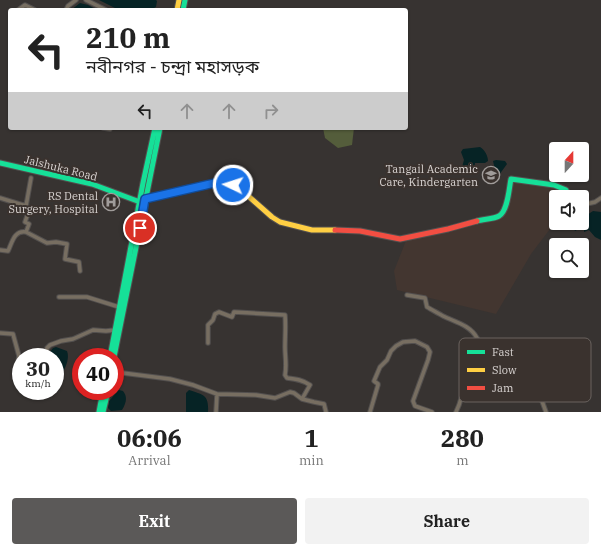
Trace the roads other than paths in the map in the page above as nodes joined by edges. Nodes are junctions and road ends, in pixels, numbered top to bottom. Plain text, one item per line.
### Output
1 (76, 0) edge
2 (86, 0) edge
3 (21, 8) edge
4 (31, 8) edge
5 (67, 8) edge
6 (102, 8) edge
7 (155, 130) edge
8 (160, 130) edge
9 (0, 163) edge
10 (32, 178) dead end
11 (566, 190) edge
12 (0, 198) edge
13 (601, 198) edge
14 (145, 199) junction
15 (140, 202) junction
16 (589, 203) edge
17 (26, 206) junction
18 (26, 232) junction
19 (0, 250) edge
20 (80, 270) dead end
21 (407, 295) dead end
22 (59, 297) dead end
23 (119, 307) junction
24 (115, 330) junction
25 (0, 333) edge
26 (478, 338) edge
27 (208, 343) dead end
28 (17, 348) edge
29 (47, 348) edge
30 (112, 348) edge
31 (116, 348) edge
32 (124, 373) edge
33 (217, 394) junction
34 (302, 399) junction
35 (101, 400) edge
36 (106, 400) edge
37 (460, 402) edge
38 (543, 402) edge
39 (99, 412) edge
40 (103, 412) edge
41 (216, 412) edge
42 (326, 412) edge
43 (370, 412) edge
44 (432, 412) edge
45 (456, 412) edge
46 (546, 412) edge

1 - 5 street
2 - 6 street
3 - 4 street
7 - 15 main road
8 - 14 main road
9 - 15 main road, Jalshuka Road
10 - 17 street
11 - 14 main road
12 - 17 street
13 - 16 street
14 - 31 main road
15 - 23 main road
17 - 18 street
18 - 19 street
18 - 20 street
21 - 26 street
22 - 23 street
23 - 24 main road
24 - 29 street
24 - 30 main road
25 - 28 street
27 - 34 street
32 - 33 street
33 - 34 street
33 - 41 street
34 - 42 street
35 - 39 main road
36 - 40 main road
37 - 45 street
38 - 46 street
43 - 44 street

